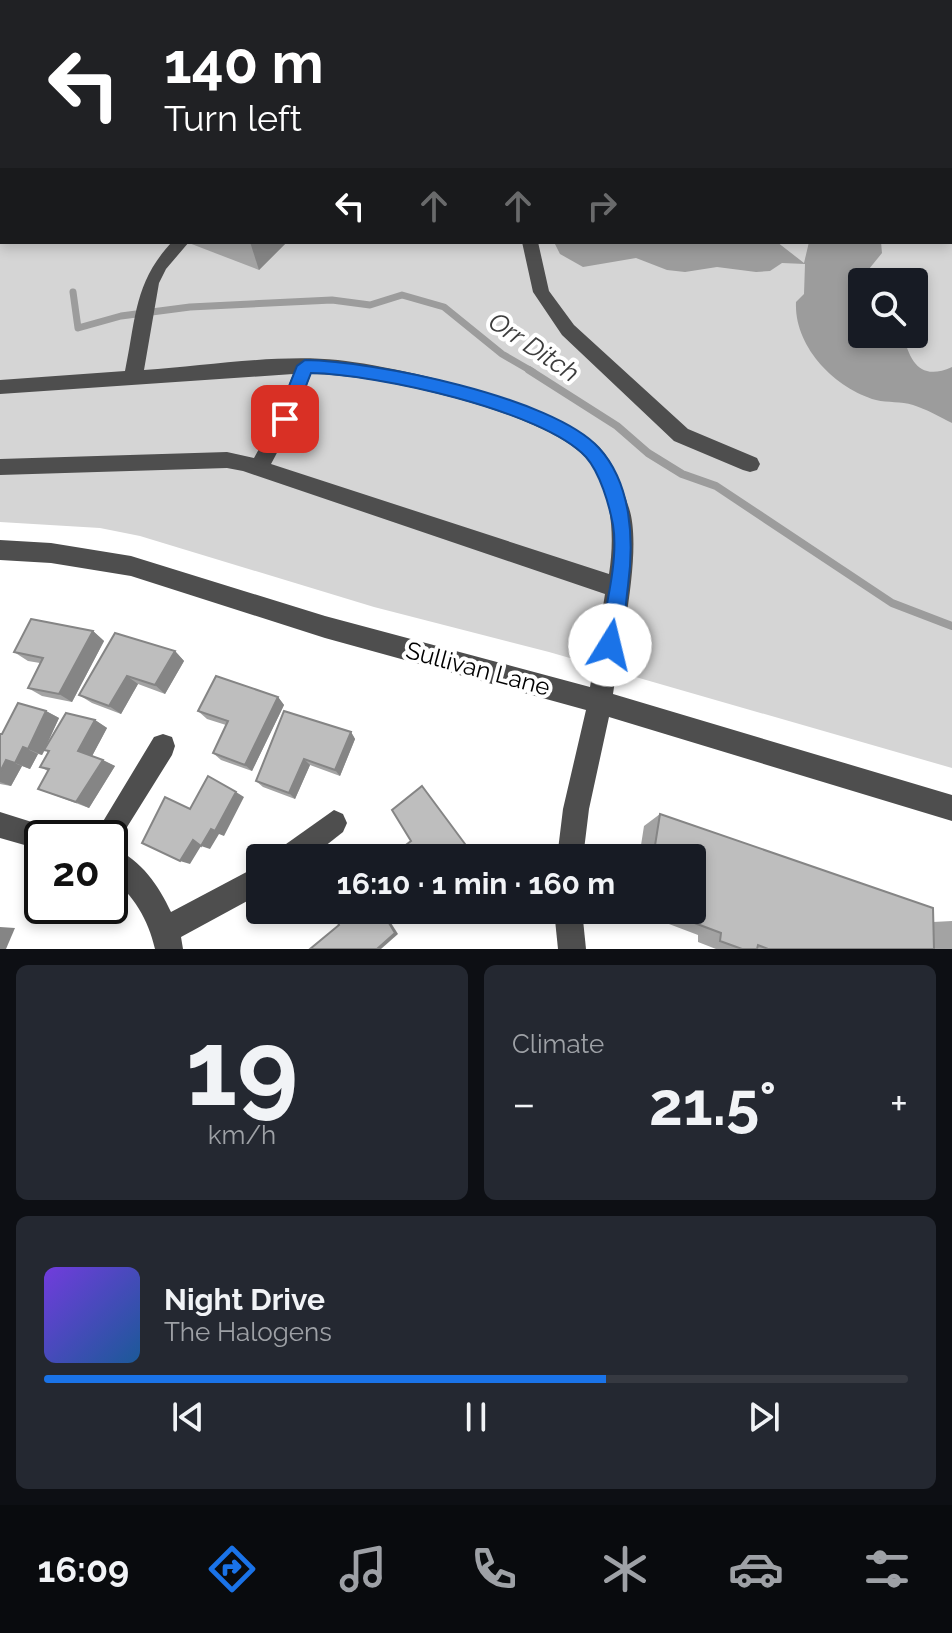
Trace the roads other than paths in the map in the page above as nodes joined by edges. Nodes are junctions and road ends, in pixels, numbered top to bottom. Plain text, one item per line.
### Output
1 (179, 244) edge
2 (530, 244) edge
3 (305, 366) junction
4 (133, 379) junction
5 (0, 387) edge
6 (750, 464) dead end
7 (0, 467) edge
8 (259, 467) junction
9 (0, 550) edge
10 (619, 588) junction
11 (600, 702) junction
12 (163, 746) dead end
13 (952, 808) edge
14 (117, 820) edge
15 (334, 823) dead end
16 (0, 825) edge
17 (24, 832) edge
18 (306, 844) edge
19 (572, 844) edge
20 (128, 872) edge
21 (246, 888) edge
22 (569, 924) edge
23 (167, 940) edge
24 (572, 949) edge

1 - 4 street
2 - 6 street
3 - 4 street
3 - 8 street
3 - 10 street
4 - 5 street
7 - 8 street
8 - 10 street
9 - 11 street, Sullivan Lane
10 - 11 street
11 - 13 street, Sullivan Lane
11 - 19 street
12 - 14 street
15 - 18 street
16 - 17 street
20 - 23 street
21 - 23 street
22 - 24 street

